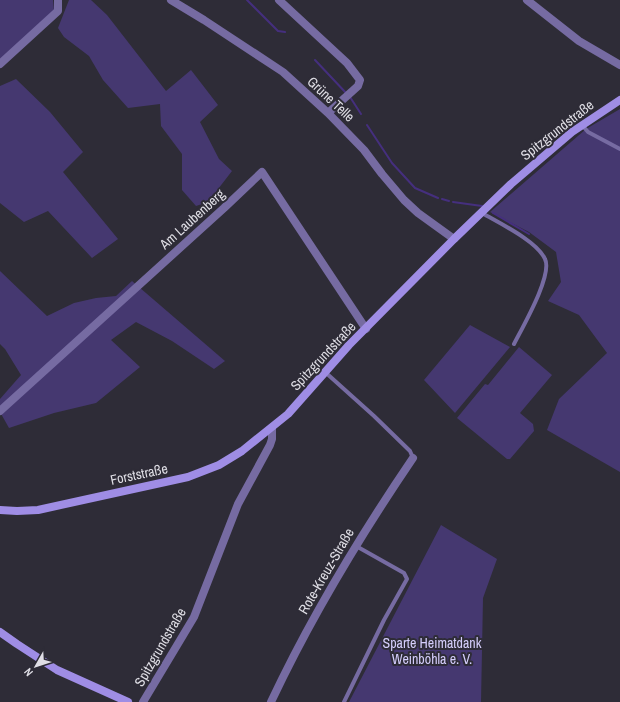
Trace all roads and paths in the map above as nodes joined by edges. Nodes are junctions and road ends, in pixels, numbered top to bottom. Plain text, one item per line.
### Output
1 (58, 0) edge
2 (171, 0) edge
3 (279, 0) edge
4 (527, 0) edge
5 (0, 64) edge
6 (620, 65) edge
7 (620, 100) edge
8 (328, 113) junction
9 (582, 124) junction
10 (620, 150) edge
11 (482, 213) junction
12 (454, 240) junction
13 (366, 329) junction
14 (514, 344) dead end
15 (325, 372) junction
16 (0, 411) edge
17 (272, 428) junction
18 (412, 458) joint
19 (0, 510) edge
20 (355, 545) junction
21 (0, 632) edge
22 (128, 702) edge
23 (143, 702) edge
24 (271, 702) edge
25 (344, 702) edge

1 - 5 street
2 - 8 street, Grüne Telle
3 - 8 street
4 - 6 street
7 - 9 street, Spitzgrundstraße
8 - 12 street, Grüne Telle
9 - 10 lane
9 - 11 street, Spitzgrundstraße
11 - 12 street, Spitzgrundstraße
11 - 14 lane
12 - 13 street, Spitzgrundstraße
13 - 15 street, Spitzgrundstraße
13 - 16 street, Am Laubenberg
15 - 17 street, Spitzgrundstraße
15 - 18 lane
17 - 19 street, Forststraße
17 - 23 street, Spitzgrundstraße
18 - 20 street, Rote-Kreuz-Straße
20 - 24 street, Rote-Kreuz-Straße
20 - 25 lane
21 - 22 street

